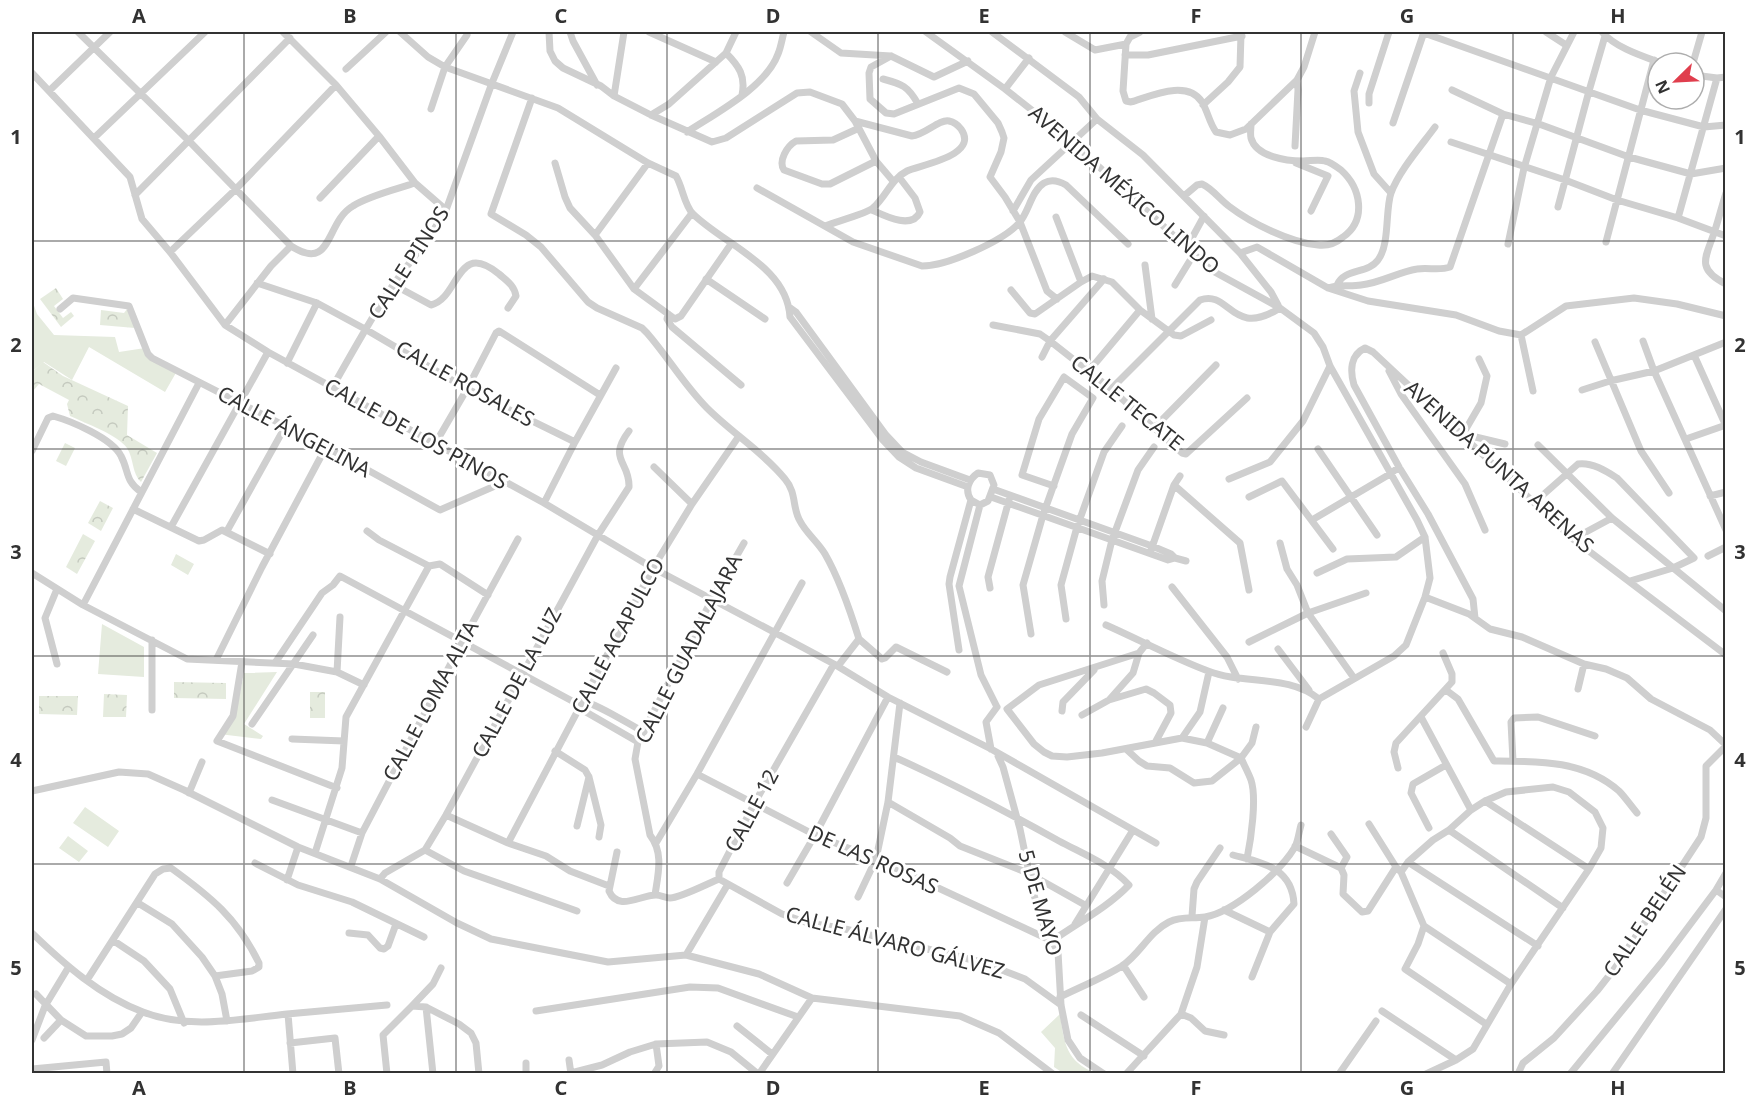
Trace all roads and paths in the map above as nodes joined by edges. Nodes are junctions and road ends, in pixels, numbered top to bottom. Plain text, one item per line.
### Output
1 (78, 32) edge
2 (110, 32) edge
3 (205, 32) edge
4 (283, 32) edge
5 (386, 32) edge
6 (400, 32) edge
7 (513, 32) edge
8 (549, 32) edge
9 (570, 32) edge
10 (624, 32) edge
11 (649, 32) edge
12 (736, 32) edge
13 (784, 32) edge
14 (811, 32) edge
15 (926, 32) edge
16 (992, 32) edge
17 (1065, 32) edge
18 (1140, 32) edge
19 (1315, 32) edge
20 (1389, 32) edge
21 (1424, 32) edge
22 (1546, 32) edge
23 (1574, 32) edge
24 (1702, 32) edge
25 (1241, 34) edge
26 (1604, 34) edge
27 (467, 35) dead end
28 (290, 38) junction
29 (1126, 44) junction
30 (1566, 45) junction
31 (94, 48) junction
32 (1696, 51) edge
33 (726, 52) junction
34 (1125, 55) junction
35 (891, 56) junction
36 (1646, 57) edge
37 (1029, 58) junction
38 (968, 61) junction
39 (717, 62) junction
40 (445, 67) junction
41 (346, 69) dead end
42 (1360, 72) dead end
43 (32, 73) edge
44 (1551, 77) junction
45 (1706, 77) edge
46 (1717, 78) junction
47 (1725, 78) edge
48 (883, 79) dead end
49 (1297, 80) junction
50 (492, 83) junction
51 (336, 85) junction
52 (597, 85) junction
53 (1005, 89) junction
54 (1452, 90) dead end
55 (49, 91) junction
56 (1589, 91) junction
57 (1646, 94) edge
58 (141, 95) junction
59 (614, 96) junction
60 (741, 96) junction
61 (532, 98) junction
62 (1369, 103) dead end
63 (918, 104) junction
64 (1203, 105) junction
65 (431, 109) dead end
66 (1640, 110) junction
67 (1503, 114) junction
68 (651, 115) junction
69 (1097, 119) junction
70 (1393, 123) dead end
71 (1251, 124) junction
72 (1539, 124) junction
73 (856, 125) junction
74 (1725, 125) edge
75 (1435, 127) dead end
76 (1704, 128) junction
77 (687, 132) junction
78 (379, 136) junction
79 (94, 138) junction
80 (1578, 138) junction
81 (1071, 141) junction
82 (190, 142) junction
83 (1450, 142) dead end
84 (1295, 146) dead end
85 (1489, 155) junction
86 (1629, 157) junction
87 (876, 161) junction
88 (1291, 161) junction
89 (555, 163) dead end
90 (648, 163) junction
91 (1524, 168) junction
92 (1725, 168) edge
93 (1691, 174) junction
94 (896, 179) junction
95 (1565, 180) junction
96 (415, 183) junction
97 (756, 188) dead end
98 (236, 189) junction
99 (1391, 193) junction
100 (1725, 193) edge
101 (135, 195) junction
102 (1184, 196) junction
103 (320, 198) dead end
104 (1617, 200) junction
105 (1558, 207) dead end
106 (446, 210) junction
107 (872, 210) junction
108 (1013, 211) junction
109 (1311, 211) dead end
110 (692, 213) junction
111 (1204, 216) junction
112 (1056, 217) dead end
113 (1678, 218) junction
114 (1020, 222) junction
115 (825, 226) junction
116 (1715, 232) junction
117 (595, 235) junction
118 (1725, 236) edge
119 (1606, 242) dead end
120 (731, 244) junction
121 (1128, 244) dead end
122 (1508, 244) dead end
123 (291, 246) junction
124 (1187, 247) junction
125 (170, 252) junction
126 (1240, 253) junction
127 (1194, 254) junction
128 (1144, 265) dead end
129 (706, 279) junction
130 (1104, 279) junction
131 (1081, 282) junction
132 (257, 283) junction
133 (1725, 284) edge
134 (394, 285) junction
135 (1175, 285) dead end
136 (1337, 285) junction
137 (1328, 288) junction
138 (634, 289) junction
139 (1011, 290) dead end
140 (1057, 298) junction
141 (317, 303) junction
142 (1280, 308) junction
143 (60, 309) dead end
144 (508, 309) dead end
145 (1140, 310) junction
146 (668, 314) junction
147 (1725, 316) edge
148 (765, 319) dead end
149 (1152, 319) junction
150 (1211, 320) dead end
151 (225, 325) junction
152 (993, 325) dead end
153 (365, 328) junction
154 (1168, 331) junction
155 (1521, 335) junction
156 (1050, 341) junction
157 (1643, 341) dead end
158 (1595, 342) dead end
159 (1725, 342) edge
160 (268, 352) junction
161 (1694, 355) junction
162 (1042, 357) dead end
163 (1479, 359) dead end
164 (287, 363) junction
165 (1385, 364) junction
166 (1216, 365) dead end
167 (1330, 366) junction
168 (616, 368) dead end
169 (1654, 371) junction
170 (1088, 372) junction
171 (1610, 381) junction
172 (199, 383) junction
173 (741, 385) dead end
174 (332, 388) junction
175 (467, 389) junction
176 (1111, 389) junction
177 (1582, 390) dead end
178 (1533, 391) dead end
179 (600, 395) junction
180 (1247, 398) dead end
181 (241, 403) junction
182 (1122, 426) dead end
183 (1725, 426) edge
184 (285, 427) junction
185 (1154, 428) junction
186 (629, 431) dead end
187 (1463, 434) junction
188 (739, 436) junction
189 (1686, 439) junction
190 (575, 442) junction
191 (435, 444) junction
192 (1504, 444) dead end
193 (1538, 445) dead end
194 (326, 447) junction
195 (1154, 447) dead end
196 (1318, 449) dead end
197 (32, 451) edge
198 (654, 467) dead end
199 (1399, 467) junction
200 (1390, 474) junction
201 (1568, 474) junction
202 (1180, 476) dead end
203 (1229, 479) dead end
204 (504, 482) junction
205 (969, 484) junction
206 (1174, 485) junction
207 (1054, 486) junction
208 (141, 492) junction
209 (1725, 492) edge
210 (992, 493) junction
211 (1669, 493) dead end
212 (1710, 496) junction
213 (1249, 497) dead end
214 (1351, 497) junction
215 (1009, 499) junction
216 (971, 501) junction
217 (1535, 502) junction
218 (544, 503) junction
219 (692, 504) junction
220 (980, 505) junction
221 (1046, 507) junction
222 (133, 509) junction
223 (1428, 514) junction
224 (1043, 515) junction
225 (1612, 518) junction
226 (1312, 520) junction
227 (1417, 520) junction
228 (1078, 523) junction
229 (171, 527) junction
230 (1485, 530) dead end
231 (1725, 530) edge
232 (227, 531) junction
233 (367, 531) dead end
234 (598, 535) junction
235 (1377, 535) dead end
236 (1113, 536) junction
237 (1425, 537) junction
238 (518, 539) dead end
239 (1573, 539) junction
240 (744, 543) dead end
241 (1280, 543) dead end
242 (1725, 547) edge
243 (1151, 549) junction
244 (1333, 549) dead end
245 (270, 554) junction
246 (1708, 556) dead end
247 (1186, 561) dead end
248 (429, 566) junction
249 (653, 567) junction
250 (1673, 568) junction
251 (32, 573) edge
252 (1317, 573) dead end
253 (1630, 581) junction
254 (802, 583) dead end
255 (1172, 587) dead end
256 (990, 588) dead end
257 (57, 589) junction
258 (1249, 590) dead end
259 (1366, 593) dead end
260 (488, 595) junction
261 (1425, 597) junction
262 (712, 599) junction
263 (84, 604) junction
264 (1104, 605) dead end
265 (1725, 611) edge
266 (404, 612) junction
267 (1308, 612) junction
268 (339, 617) dead end
269 (1475, 618) junction
270 (1066, 620) dead end
271 (1106, 626) dead end
272 (774, 632) junction
273 (1031, 634) dead end
274 (313, 635) dead end
275 (152, 639) junction
276 (859, 639) junction
277 (462, 642) junction
278 (1249, 642) dead end
279 (1147, 643) junction
280 (1278, 649) dead end
281 (959, 650) dead end
282 (1139, 653) junction
283 (1443, 653) dead end
284 (1725, 655) edge
285 (216, 660) junction
286 (242, 662) junction
287 (275, 663) junction
288 (57, 664) dead end
289 (294, 664) junction
290 (1584, 664) junction
291 (836, 665) junction
292 (1095, 668) junction
293 (337, 672) junction
294 (947, 672) dead end
295 (1209, 672) junction
296 (522, 674) junction
297 (1354, 678) junction
298 (1238, 679) junction
299 (364, 685) junction
300 (1578, 689) dead end
301 (1309, 690) junction
302 (1446, 690) junction
303 (888, 697) junction
304 (1319, 699) junction
305 (1108, 700) junction
306 (584, 701) junction
307 (573, 702) junction
308 (900, 703) junction
309 (997, 707) junction
310 (579, 708) junction
311 (1223, 708) dead end
312 (1007, 709) junction
313 (152, 711) dead end
314 (1062, 711) dead end
315 (1082, 715) dead end
316 (1420, 717) junction
317 (252, 724) dead end
318 (1306, 726) dead end
319 (1256, 727) dead end
320 (644, 732) junction
321 (1595, 736) dead end
322 (1182, 738) junction
323 (292, 739) dead end
324 (344, 741) junction
325 (1156, 741) junction
326 (638, 742) junction
327 (1207, 743) junction
328 (1725, 746) edge
329 (991, 749) junction
330 (1126, 749) junction
331 (555, 751) junction
332 (998, 755) junction
333 (894, 757) junction
334 (1241, 758) junction
335 (1513, 761) junction
336 (202, 762) dead end
337 (1446, 765) junction
338 (1398, 768) dead end
339 (697, 774) junction
340 (589, 777) junction
341 (337, 788) junction
342 (32, 791) edge
343 (187, 791) junction
344 (272, 800) dead end
345 (1485, 801) junction
346 (888, 802) junction
347 (754, 804) junction
348 (1471, 810) junction
349 (1637, 813) dead end
350 (446, 814) junction
351 (1016, 817) junction
352 (325, 819) junction
353 (1369, 824) dead end
354 (1301, 825) dead end
355 (577, 826) dead end
356 (1429, 828) dead end
357 (1133, 830) junction
358 (1449, 830) junction
359 (362, 833) junction
360 (1331, 834) dead end
361 (815, 835) junction
362 (599, 837) dead end
363 (508, 843) junction
364 (656, 843) junction
365 (1155, 843) dead end
366 (1295, 846) junction
367 (298, 847) junction
368 (1220, 848) dead end
369 (425, 850) junction
370 (617, 852) dead end
371 (315, 854) junction
372 (1233, 855) dead end
373 (876, 859) junction
374 (1247, 859) junction
375 (1408, 862) junction
376 (255, 863) dead end
377 (351, 866) junction
378 (1341, 868) junction
379 (1111, 869) junction
380 (1399, 869) junction
381 (1589, 869) junction
382 (1278, 870) junction
383 (1028, 873) junction
384 (1725, 873) edge
385 (380, 879) junction
386 (719, 879) junction
387 (287, 880) junction
388 (787, 883) dead end
389 (728, 884) junction
390 (609, 886) junction
391 (1716, 890) junction
392 (655, 895) junction
393 (858, 897) dead end
394 (1725, 897) edge
395 (138, 903) junction
396 (1085, 905) junction
397 (1563, 908) junction
398 (1725, 909) edge
399 (1224, 910) junction
400 (577, 911) dead end
401 (1192, 916) junction
402 (1205, 917) junction
403 (396, 924) junction
404 (1075, 924) junction
405 (1424, 926) junction
406 (1270, 932) junction
407 (32, 933) edge
408 (350, 933) dead end
409 (424, 938) dead end
410 (114, 941) junction
411 (1052, 941) junction
412 (1538, 946) junction
413 (686, 955) junction
414 (1123, 965) junction
415 (69, 968) junction
416 (441, 968) dead end
417 (215, 976) junction
418 (1252, 977) dead end
419 (87, 980) junction
420 (1511, 984) junction
421 (36, 994) dead end
422 (1060, 996) junction
423 (1144, 997) dead end
424 (812, 998) junction
425 (387, 1005) dead end
426 (1061, 1005) junction
427 (45, 1006) junction
428 (412, 1006) junction
429 (426, 1007) junction
430 (536, 1011) dead end
431 (1382, 1011) dead end
432 (142, 1012) junction
433 (288, 1014) junction
434 (1181, 1014) junction
435 (1081, 1015) dead end
436 (798, 1017) junction
437 (61, 1020) junction
438 (227, 1021) junction
439 (1376, 1021) dead end
440 (184, 1023) junction
441 (1486, 1024) junction
442 (736, 1026) dead end
443 (1224, 1035) dead end
444 (32, 1038) edge
445 (44, 1038) dead end
446 (290, 1043) junction
447 (656, 1044) junction
448 (772, 1054) junction
449 (1144, 1056) junction
450 (569, 1060) dead end
451 (1456, 1060) junction
452 (526, 1063) dead end
453 (32, 1069) edge
454 (41, 1071) edge
455 (571, 1073) edge
456 (107, 1074) edge
457 (292, 1074) edge
458 (339, 1074) edge
459 (387, 1074) edge
460 (433, 1074) edge
461 (479, 1074) edge
462 (526, 1074) edge
463 (654, 1074) edge
464 (759, 1074) edge
465 (1053, 1074) edge
466 (1104, 1074) edge
467 (1126, 1074) edge
468 (1339, 1074) edge
469 (1426, 1074) edge
470 (1518, 1074) edge
471 (1570, 1074) edge
472 (1612, 1074) edge

1 - 31 street
2 - 31 street
3 - 58 street
4 - 28 street
5 - 41 street
6 - 40 street
7 - 50 street, CALLE PINOS
8 - 52 street
9 - 52 street
10 - 59 street
11 - 39 street
12 - 33 street
13 - 60 street
14 - 35 street
15 - 38 street, AVENIDA MÉXICO LINDO
16 - 37 street
17 - 29 street
18 - 29 street
19 - 49 street
20 - 62 street
21 - 44 street
21 - 70 street
22 - 30 street
23 - 30 street
24 - 32 street
25 - 34 street
25 - 64 street
26 - 36 street
26 - 56 street
27 - 40 street
28 - 51 street
28 - 82 street
29 - 34 street
30 - 44 street
31 - 55 street
31 - 58 street
33 - 39 street
33 - 60 street
34 - 64 street
35 - 38 street
35 - 63 street
37 - 53 street
37 - 69 street
38 - 53 street, AVENIDA MÉXICO LINDO
39 - 68 street
40 - 50 street
40 - 65 street
42 - 99 street
43 - 55 street, CALLE DE LOS PINOS
44 - 56 street
44 - 72 street
45 - 46 street
46 - 47 street
46 - 76 street
48 - 63 street
49 - 71 street
49 - 84 street
50 - 61 street
50 - 106 street, CALLE PINOS
51 - 78 street
51 - 98 street
52 - 59 street
53 - 81 street, AVENIDA MÉXICO LINDO
54 - 67 street
55 - 79 street, CALLE DE LOS PINOS
56 - 66 street
56 - 80 street
57 - 66 street
58 - 79 street
58 - 82 street
59 - 68 street
60 - 77 street
61 - 90 street
61 - 188 street
63 - 108 street
64 - 71 street
66 - 76 street
66 - 86 street
67 - 72 street
67 - 85 street
68 - 77 street
69 - 81 street
69 - 102 street
71 - 88 street
72 - 80 street
72 - 91 street
73 - 77 street
73 - 87 street
73 - 87 street
73 - 94 street
74 - 76 street
75 - 99 street
76 - 93 street
78 - 96 street
78 - 103 street
79 - 101 street, CALLE DE LOS PINOS
80 - 86 street
80 - 95 street
81 - 108 street
81 - 124 street, AVENIDA MÉXICO LINDO
82 - 98 street
82 - 101 street
83 - 85 street
85 - 91 street
85 - 136 street
86 - 93 street
86 - 104 street
87 - 94 street
88 - 102 street
88 - 109 street
89 - 117 street
90 - 110 street
90 - 117 street
91 - 95 street
91 - 122 street
92 - 93 street
93 - 113 street
94 - 107 street
94 - 107 street
95 - 104 street
95 - 105 street
96 - 106 street
96 - 123 street
97 - 115 street
98 - 123 street
98 - 125 street
99 - 136 street
100 - 116 street
101 - 125 street, CALLE DE LOS PINOS
102 - 111 street
104 - 113 street
104 - 119 street
106 - 134 street, CALLE PINOS
107 - 115 street
108 - 114 street
110 - 120 street
110 - 138 street
111 - 124 street
111 - 126 street
112 - 131 street
113 - 116 street
114 - 115 street
114 - 121 street
114 - 140 street
116 - 118 street
116 - 133 street
117 - 138 street
120 - 129 street
120 - 205 street
123 - 132 street
124 - 127 street, AVENIDA MÉXICO LINDO
125 - 151 street, CALLE DE LOS PINOS
126 - 137 street
126 - 142 street
127 - 135 street
127 - 142 street, AVENIDA MÉXICO LINDO
128 - 149 street
129 - 146 street
129 - 148 street
130 - 131 street
130 - 145 street
130 - 156 street
131 - 140 street
132 - 141 street, CALLE ROSALES
132 - 151 street
134 - 144 street
134 - 153 street, CALLE PINOS
136 - 137 street
137 - 155 street
138 - 146 street
139 - 140 street
141 - 153 street, CALLE ROSALES
141 - 164 street
142 - 154 street
142 - 167 street, AVENIDA MÉXICO LINDO
143 - 172 street, CALLE ÁNGELINA
145 - 149 street
145 - 170 street
146 - 173 street
147 - 155 street
149 - 154 street
150 - 154 street
151 - 160 street, CALLE DE LOS PINOS
152 - 156 street, CALLE TECATE
153 - 174 street, CALLE PINOS
153 - 175 street, CALLE ROSALES
154 - 176 street
155 - 178 street
156 - 162 street
156 - 170 street, CALLE TECATE
157 - 169 street
158 - 171 street
159 - 161 street
160 - 164 street, CALLE DE LOS PINOS
160 - 181 street
161 - 169 street
161 - 183 street
163 - 187 street
164 - 174 street, CALLE DE LOS PINOS
165 - 187 street, AVENIDA PUNTA ARENAS
165 - 199 street, AVENIDA PUNTA ARENAS
165 - 230 street
166 - 185 street
167 - 200 street, AVENIDA MÉXICO LINDO
167 - 203 street
168 - 179 street
169 - 171 street
169 - 189 street
170 - 176 street, CALLE TECATE
171 - 177 street
171 - 211 street
172 - 181 street, CALLE ÁNGELINA
172 - 208 street
174 - 191 street, CALLE DE LOS PINOS
175 - 179 street
175 - 190 street, CALLE ROSALES
175 - 191 street
176 - 185 street, CALLE TECATE
179 - 190 street
180 - 185 street, CALLE TECATE
181 - 184 street, CALLE ÁNGELINA
181 - 229 street
182 - 228 street
183 - 189 street
184 - 194 street, CALLE ÁNGELINA
184 - 232 street
186 - 234 street, CALLE DE LA LUZ
187 - 192 street
187 - 217 street, AVENIDA PUNTA ARENAS
188 - 219 street, CALLE ACAPULCO
188 - 276 street
189 - 212 street
190 - 218 street
191 - 204 street, CALLE DE LOS PINOS
193 - 201 street
194 - 204 street, CALLE ÁNGELINA
194 - 245 street
195 - 236 street
196 - 214 street
197 - 208 street
198 - 219 street
199 - 200 street
199 - 223 street
200 - 214 street
200 - 227 street, AVENIDA MÉXICO LINDO
201 - 217 street
201 - 225 street
201 - 250 street
202 - 206 street
204 - 218 street, CALLE DE LOS PINOS
205 - 210 street
205 - 216 street
206 - 243 street
206 - 258 street
207 - 207 street
207 - 221 street
208 - 222 street
209 - 212 street
210 - 215 street
210 - 220 street
212 - 231 street
213 - 226 street
214 - 226 street
214 - 235 street
215 - 221 street
215 - 224 street
215 - 256 street
216 - 220 street
216 - 281 street
217 - 239 street, AVENIDA PUNTA ARENAS
218 - 234 street, CALLE DE LOS PINOS
219 - 249 street, CALLE ACAPULCO
220 - 309 street
221 - 224 street
221 - 228 street
222 - 229 street
222 - 263 street
223 - 227 street
223 - 269 street
224 - 228 street
224 - 273 street
225 - 239 street
225 - 250 street
226 - 244 street
227 - 237 street, AVENIDA MÉXICO LINDO
228 - 236 street
228 - 270 street
229 - 232 street
232 - 245 street
233 - 248 street
234 - 249 street, CALLE DE LOS PINOS
234 - 296 street, CALLE DE LA LUZ
236 - 243 street
236 - 264 street
237 - 252 street
237 - 261 street, AVENIDA MÉXICO LINDO
238 - 260 street, CALLE LOMA ALTA
239 - 253 street, AVENIDA PUNTA ARENAS
240 - 262 street, CALLE GUADALAJARA
241 - 267 street
242 - 246 street
243 - 247 street
245 - 285 street
248 - 260 street
248 - 266 street
249 - 262 street, CALLE DE LOS PINOS
249 - 306 street, CALLE ACAPULCO
250 - 253 street
250 - 265 street
251 - 257 street
253 - 284 street, AVENIDA PUNTA ARENAS
254 - 272 street
255 - 298 street
257 - 263 street
257 - 288 street
259 - 267 street
260 - 277 street, CALLE LOMA ALTA
261 - 269 street
261 - 297 street, AVENIDA MÉXICO LINDO
262 - 272 street, CALLE DE LOS PINOS
262 - 320 street, CALLE GUADALAJARA
263 - 275 street
266 - 277 street
266 - 287 street
266 - 299 street
267 - 278 street
267 - 297 street
268 - 293 street
269 - 290 street
271 - 279 street
272 - 291 street, CALLE DE LOS PINOS
272 - 339 street
274 - 289 street
275 - 285 street
275 - 313 street
276 - 291 street, CALLE 12
276 - 294 street
277 - 296 street
277 - 359 street, CALLE LOMA ALTA
279 - 282 street
279 - 295 street
280 - 301 street
282 - 292 street
282 - 305 street
283 - 302 street
285 - 286 street
286 - 287 street
286 - 341 street
287 - 289 street
289 - 293 street
289 - 317 street
290 - 300 street
290 - 328 street
291 - 303 street, CALLE DE LOS PINOS
291 - 347 street, CALLE 12
292 - 312 street
292 - 314 street
293 - 299 street
295 - 298 street
295 - 322 street
296 - 307 street
296 - 350 street, CALLE DE LA LUZ
297 - 304 street, AVENIDA MÉXICO LINDO
298 - 301 street
299 - 324 street
301 - 304 street
302 - 316 street
302 - 335 street
303 - 308 street, CALLE DE LOS PINOS
303 - 361 street
304 - 318 street
305 - 315 street
305 - 325 street
306 - 307 street
306 - 310 street, CALLE ACAPULCO
306 - 320 street
307 - 310 street
308 - 329 street, CALLE DE LOS PINOS
308 - 333 street
309 - 312 street
309 - 329 street
310 - 326 street
310 - 331 street, CALLE ACAPULCO
311 - 327 street
312 - 330 street
316 - 337 street
316 - 338 street
319 - 334 street
320 - 326 street, CALLE GUADALAJARA
321 - 335 street
322 - 325 street
322 - 327 street
323 - 324 street
324 - 341 street
325 - 330 street
326 - 364 street, CALLE GUADALAJARA
327 - 334 street
328 - 470 street, CALLE BELÉN
329 - 332 street, CALLE DE LOS PINOS
330 - 334 street
331 - 340 street
331 - 363 street, CALLE ACAPULCO
332 - 351 street, 5 DE MAYO
332 - 357 street, CALLE DE LOS PINOS
333 - 346 street
333 - 351 street
334 - 374 street
335 - 349 street
336 - 343 street
337 - 348 street
337 - 356 street
339 - 347 street, DE LAS ROSAS
339 - 364 street
340 - 355 street
340 - 362 street
341 - 352 street
342 - 343 street
343 - 367 street
344 - 352 street
345 - 348 street
345 - 381 street
345 - 381 street
346 - 373 street
346 - 383 street
347 - 361 street, DE LAS ROSAS
347 - 386 street, CALLE 12
348 - 358 street
350 - 363 street
350 - 369 street, CALLE DE LA LUZ
351 - 379 street
351 - 383 street, 5 DE MAYO
352 - 359 street
352 - 371 street
353 - 380 street
354 - 366 street
357 - 365 street
357 - 379 street
358 - 375 street
358 - 397 street
359 - 377 street, CALLE LOMA ALTA
360 - 378 street
361 - 373 street, DE LAS ROSAS
361 - 388 street
363 - 390 street
364 - 392 street, CALLE GUADALAJARA
366 - 378 street
366 - 382 street
367 - 371 street
367 - 387 street
368 - 401 street
369 - 385 street, CALLE DE LA LUZ
369 - 400 street
370 - 390 street
371 - 377 street
372 - 374 street
373 - 393 street
373 - 411 street, DE LAS ROSAS
374 - 382 street
375 - 380 street
375 - 412 street
376 - 387 street
377 - 385 street
378 - 380 street
379 - 396 street
379 - 404 street
380 - 405 street
381 - 397 street
382 - 399 street
382 - 406 street
383 - 396 street
383 - 411 street, 5 DE MAYO
384 - 391 street
385 - 413 street
386 - 389 street, CALLE 12
386 - 392 street
387 - 403 street
389 - 413 street, CALLE 12
389 - 426 street, CALLE ÁLVARO GÁLVEZ
390 - 392 street
391 - 394 street
391 - 471 street
395 - 410 street
395 - 417 street
395 - 417 street
396 - 404 street
397 - 412 street
398 - 472 street
399 - 402 street
399 - 406 street
401 - 402 street
401 - 414 street
402 - 434 street
403 - 408 street
403 - 409 street
404 - 411 street
405 - 420 street
405 - 441 street
406 - 418 street
407 - 415 street
410 - 419 street
410 - 440 street
411 - 422 street, 5 DE MAYO
412 - 420 street
413 - 424 street
414 - 422 street
414 - 423 street
415 - 419 street
415 - 427 street
416 - 428 street
417 - 438 street
419 - 432 street
420 - 441 street
421 - 427 street
422 - 426 street, 5 DE MAYO
424 - 436 street
424 - 465 street
425 - 433 street
426 - 466 street, 5 DE MAYO
427 - 437 street
427 - 444 street
428 - 429 street
428 - 459 street
429 - 460 street
429 - 461 street
430 - 436 street
431 - 451 street
432 - 437 street
432 - 440 street
433 - 438 street
433 - 446 street
434 - 443 street
434 - 449 street
435 - 449 street
436 - 448 street
437 - 445 street
438 - 440 street
439 - 468 street
441 - 451 street
442 - 448 street
446 - 457 street
446 - 458 street
447 - 455 street
447 - 463 street
447 - 464 street
448 - 464 street
449 - 467 street
450 - 455 street
451 - 469 street
452 - 462 street
453 - 454 street
454 - 456 street

